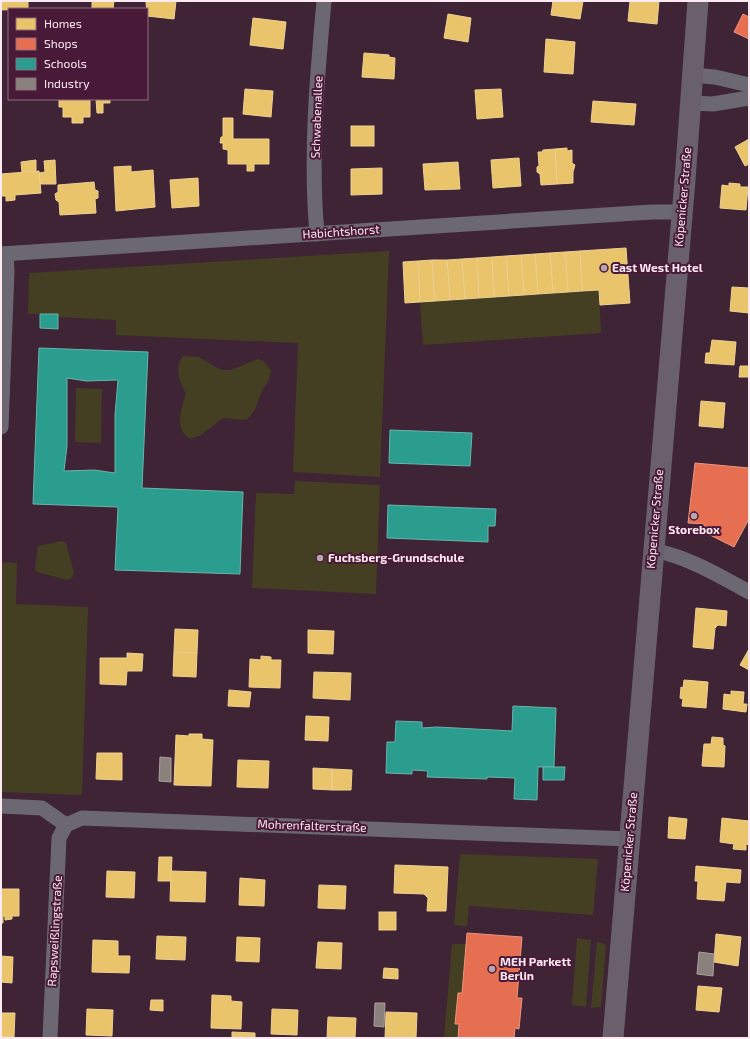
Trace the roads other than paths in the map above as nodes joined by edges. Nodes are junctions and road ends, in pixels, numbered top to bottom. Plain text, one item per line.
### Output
1 (324, 1) edge
2 (698, 1) edge
3 (692, 75) junction
4 (749, 85) edge
5 (749, 98) edge
6 (690, 103) junction
7 (681, 212) junction
8 (317, 234) junction
9 (3, 254) edge
10 (2, 380) edge
11 (1, 427) edge
12 (653, 550) junction
13 (749, 592) edge
14 (1, 806) edge
15 (66, 825) junction
16 (629, 839) junction
17 (50, 1038) edge
18 (613, 1038) edge

1 - 8 street, Schwabenallee
2 - 3 main road, Köpenicker Straße
3 - 4 street
3 - 6 main road, Köpenicker Straße
5 - 6 street
6 - 7 main road, Köpenicker Straße
7 - 8 street, Habichtshorst
7 - 12 main road, Köpenicker Straße
8 - 9 street, Habichtshorst
9 - 10 street
10 - 11 street
12 - 13 street
12 - 16 main road, Köpenicker Straße
14 - 15 street
15 - 16 street, Mohrenfalterstraße
15 - 17 street, Rapsweißlingstraße
16 - 18 main road, Köpenicker Straße

